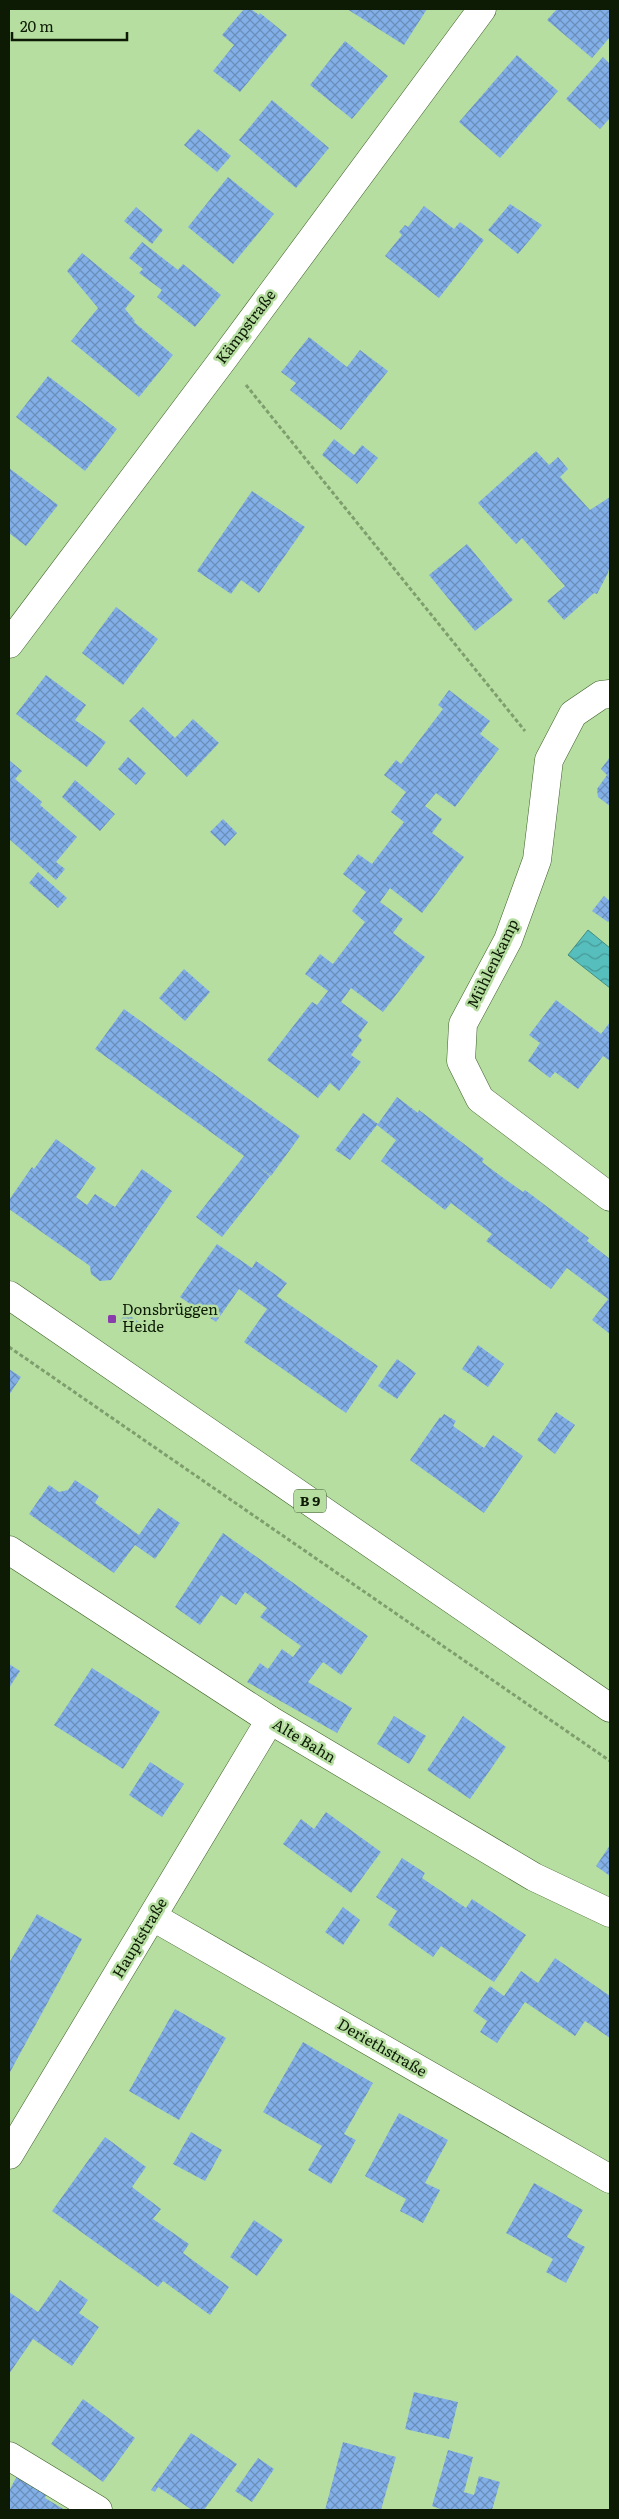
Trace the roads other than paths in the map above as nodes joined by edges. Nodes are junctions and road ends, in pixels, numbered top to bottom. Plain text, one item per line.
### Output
1 (482, 9) edge
2 (9, 644) edge
3 (610, 694) edge
4 (610, 1197) edge
5 (9, 1295) edge
6 (9, 1550) edge
7 (610, 1708) edge
8 (270, 1720) junction
9 (610, 1913) edge
10 (154, 1917) junction
11 (9, 2155) edge
12 (610, 2179) edge
13 (9, 2456) edge
14 (98, 2510) edge

1 - 2 street, Kämpstraße
3 - 4 street, Mühlenkamp
5 - 7 street, B 9
6 - 8 street, Alte Bahn
8 - 9 street, Alte Bahn
8 - 10 street, Hauptstraße
10 - 11 street, Hauptstraße
10 - 12 street, Deriethstraße
13 - 14 street

